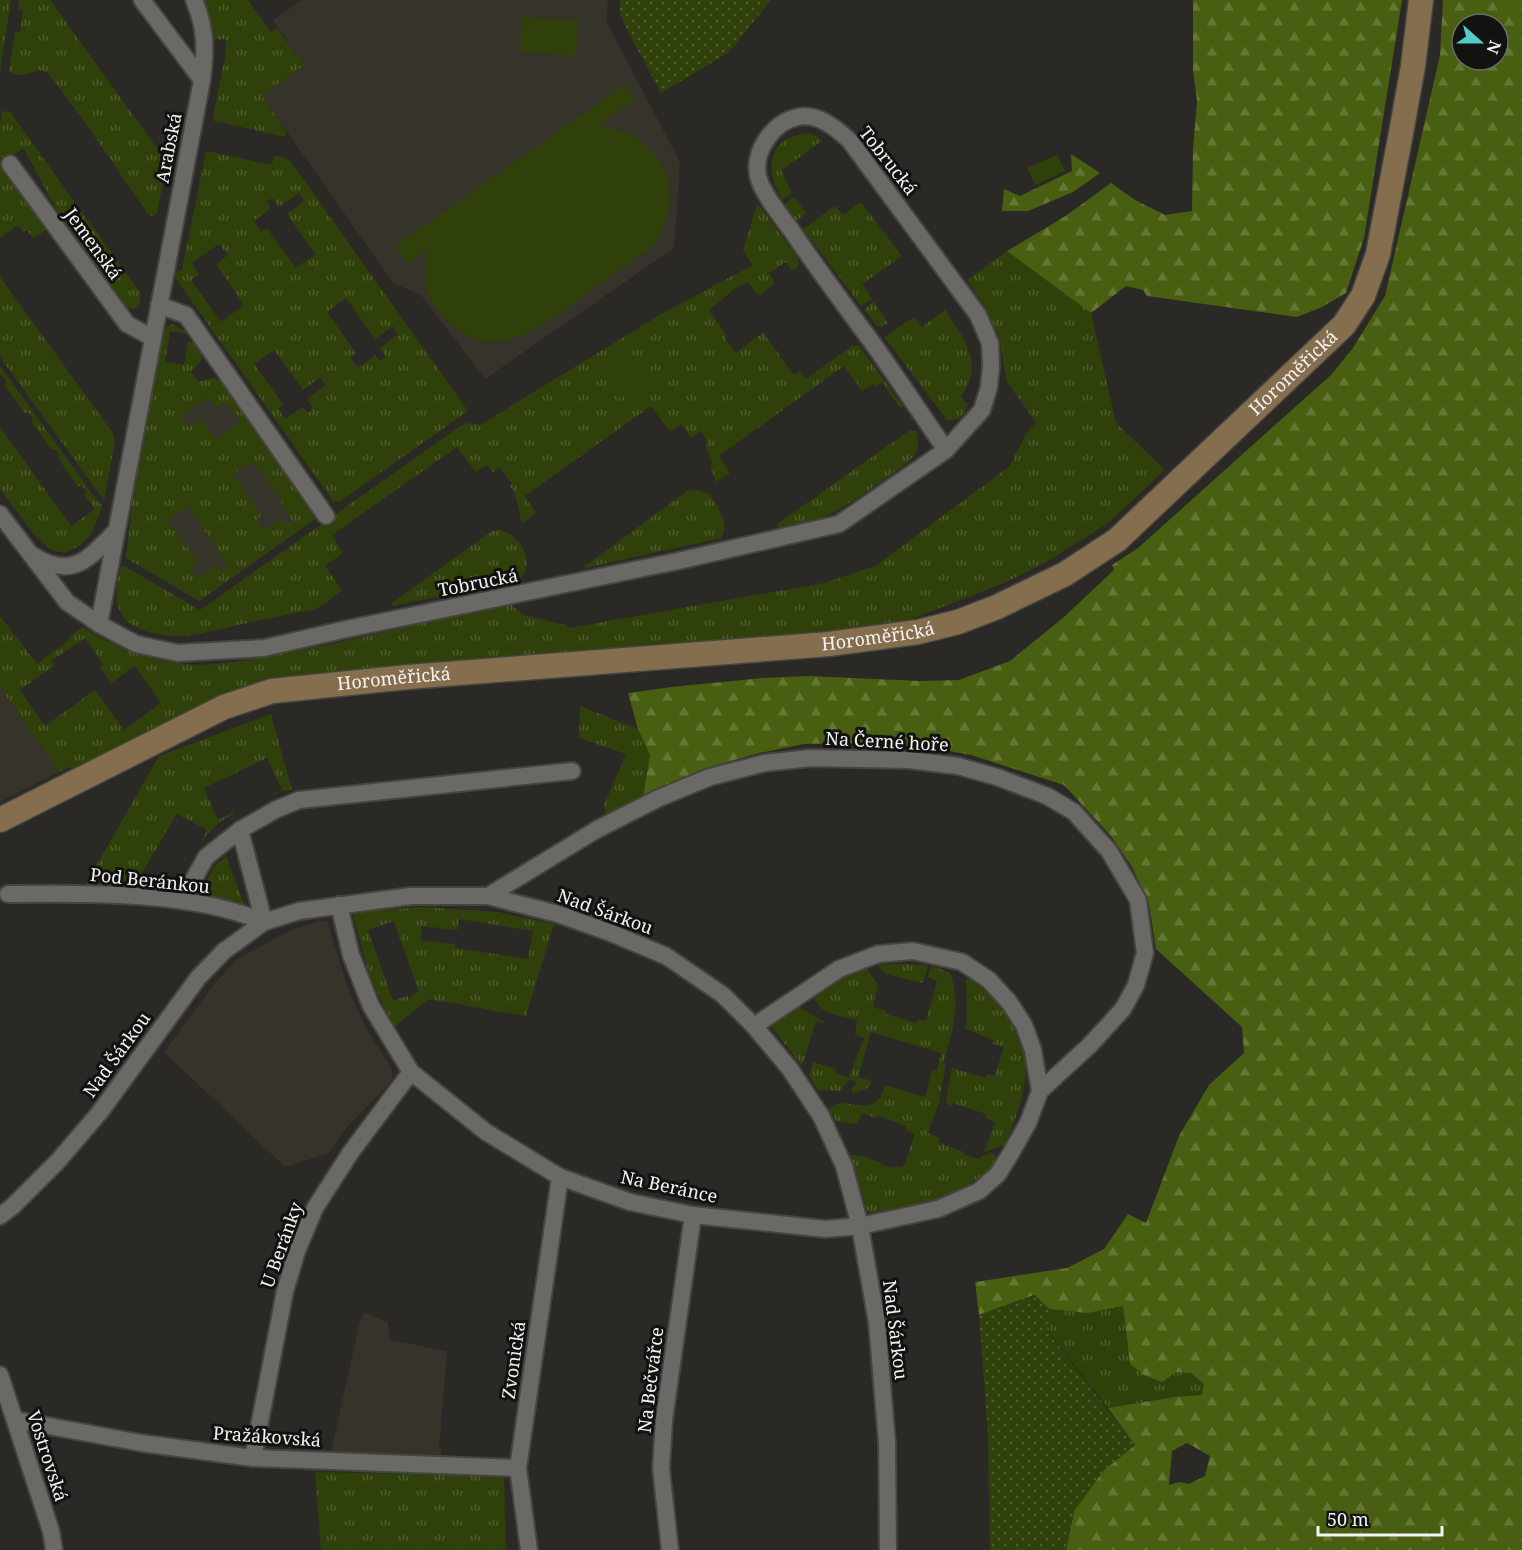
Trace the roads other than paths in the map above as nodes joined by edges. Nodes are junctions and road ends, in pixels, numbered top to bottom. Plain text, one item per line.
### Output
1 (142, 0) edge
2 (194, 0) edge
3 (1421, 0) edge
4 (202, 80) junction
5 (10, 164) dead end
6 (159, 304) junction
7 (153, 338) junction
8 (946, 450) junction
9 (0, 514) edge
10 (326, 516) dead end
11 (116, 531) junction
12 (28, 553) junction
13 (99, 624) junction
14 (572, 771) dead end
15 (0, 820) edge
16 (240, 830) junction
17 (8, 894) dead end
18 (185, 895) dead end
19 (488, 896) junction
20 (339, 904) junction
21 (264, 922) junction
22 (754, 1026) junction
23 (411, 1072) junction
24 (1040, 1091) junction
25 (560, 1177) junction
26 (693, 1215) junction
27 (0, 1216) edge
28 (860, 1226) junction
29 (0, 1375) edge
30 (16, 1420) junction
31 (253, 1458) junction
32 (518, 1468) junction
33 (54, 1550) edge
34 (529, 1550) edge
35 (670, 1550) edge
36 (888, 1550) edge

1 - 4 street
2 - 4 street, Arabská
3 - 15 main road, Horoměřická
4 - 6 street, Arabská
5 - 7 street, Jemenská
6 - 7 street, Arabská
6 - 10 street
7 - 11 street, Arabská
8 - 8 street, Tobrucká
8 - 13 street, Tobrucká
9 - 12 street
11 - 12 street
11 - 13 street, Arabská
12 - 13 street, Tobrucká
14 - 16 street, Pod Beránkou
16 - 18 street, Pod Beránkou
16 - 21 street
17 - 21 street, Pod Beránkou
19 - 20 street, Nad Šárkou
19 - 22 street, Nad Šárkou
19 - 24 street, Na Černé hoře
20 - 21 street, Nad Šárkou
20 - 23 street, Na Beránce
21 - 27 street, Nad Šárkou
22 - 24 street
22 - 28 street, Nad Šárkou
23 - 25 street, Na Beránce
23 - 31 street, U Beránky
24 - 28 street, Na Beránce
25 - 26 street, Na Beránce
25 - 32 street, Zvonická
26 - 28 street, Na Beránce
26 - 35 street, Na Bečvářce
28 - 36 street, Nad Šárkou
29 - 30 street, Vostrovská
30 - 31 street, Pražákovská
30 - 33 street, Vostrovská
31 - 32 street, Pražákovská
32 - 34 street, Zvonická

